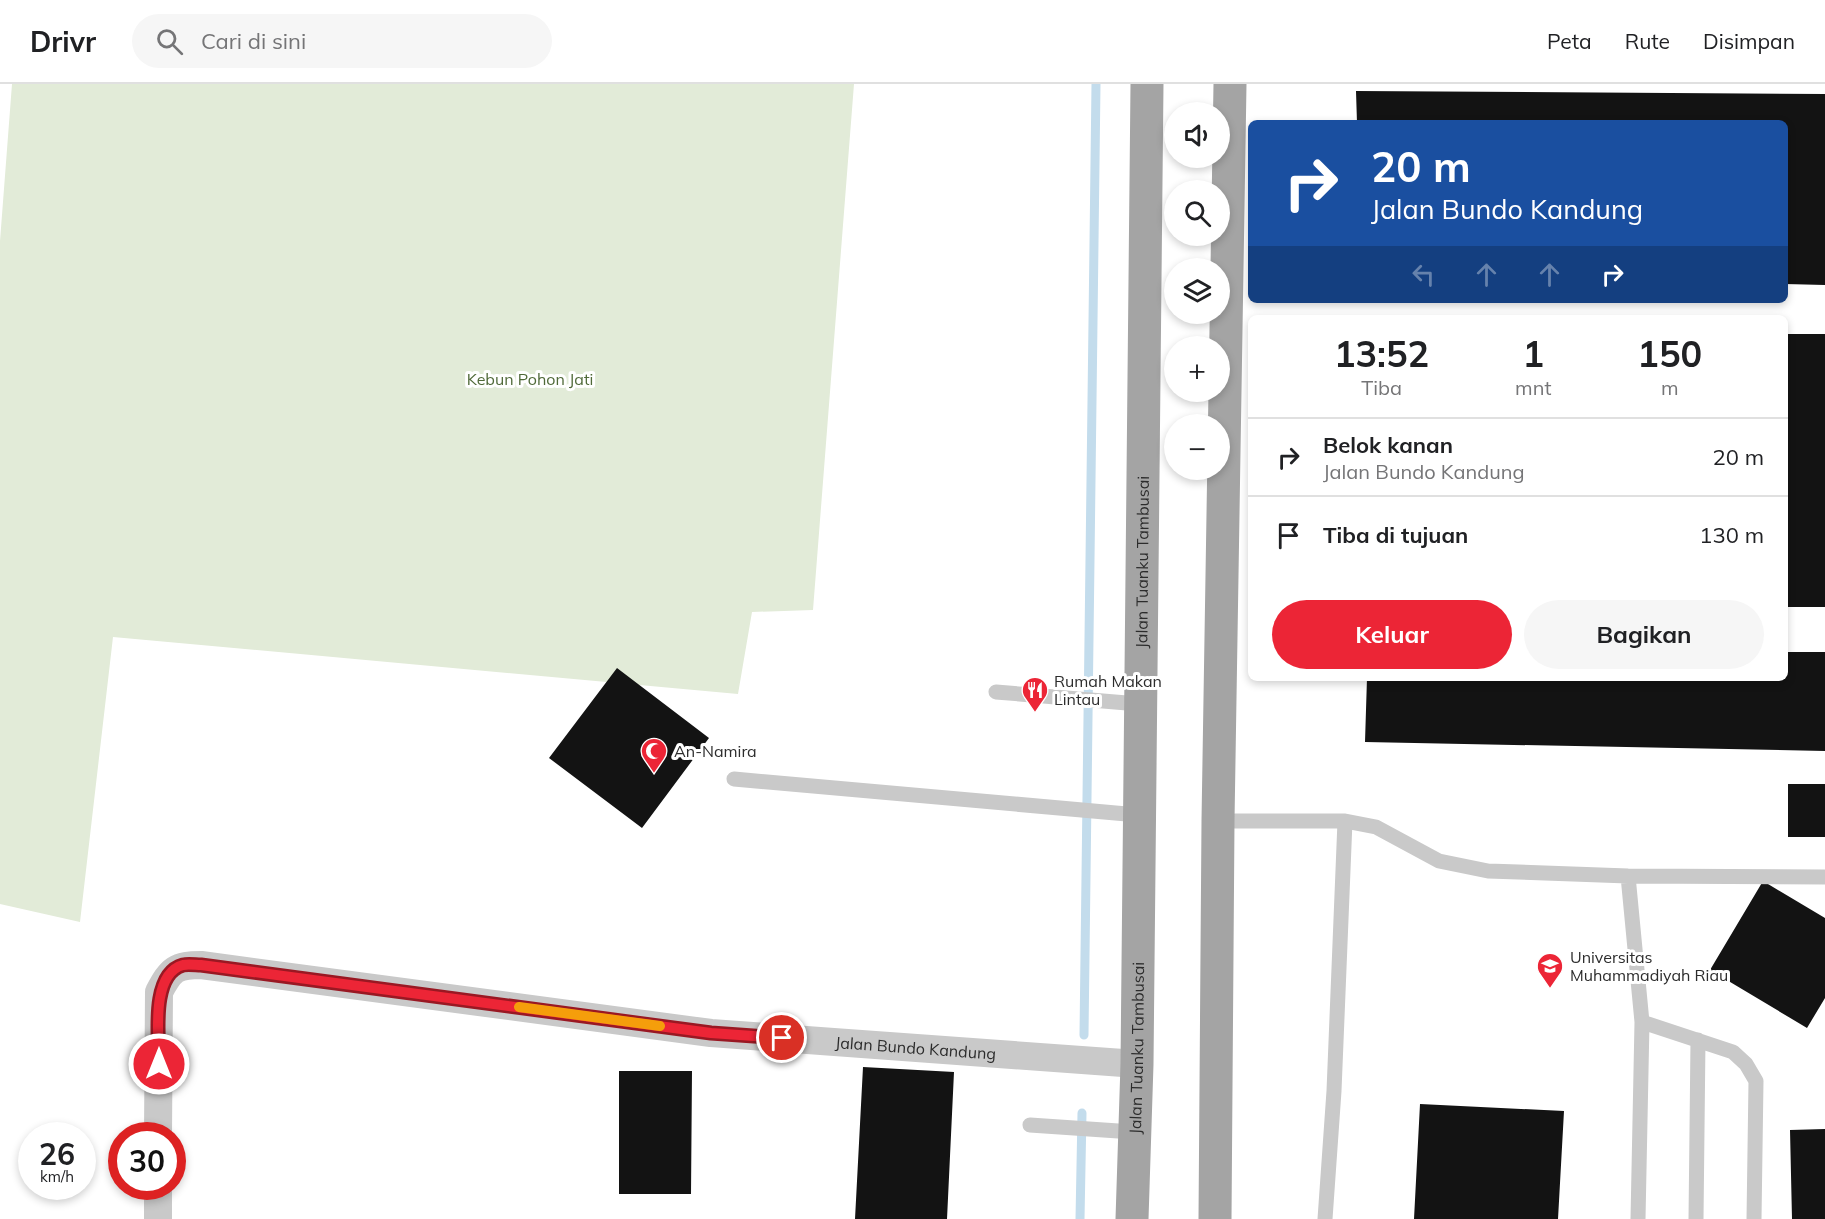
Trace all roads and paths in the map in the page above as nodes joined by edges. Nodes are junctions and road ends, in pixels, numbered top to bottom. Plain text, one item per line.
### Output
1 (1148, 84) edge
2 (1230, 84) edge
3 (996, 692) dead end
4 (1139, 704) junction
5 (734, 779) dead end
6 (1138, 815) junction
7 (1218, 821) junction
8 (1345, 821) junction
9 (1628, 876) junction
10 (1825, 877) edge
11 (1642, 1022) junction
12 (1698, 1040) junction
13 (1137, 1064) junction
14 (158, 1122) edge
15 (1030, 1125) dead end
16 (1133, 1132) junction
17 (158, 1200) edge
18 (158, 1219) edge
19 (1132, 1219) edge
20 (1215, 1219) edge
21 (1325, 1219) edge
22 (1638, 1219) edge
23 (1696, 1219) edge
24 (1754, 1219) edge

1 - 4 main road, Jalan Tuanku Tambusai
2 - 7 main road
3 - 4 lane
4 - 6 main road, Jalan Tuanku Tambusai
5 - 6 lane
6 - 13 main road, Jalan Tuanku Tambusai
7 - 8 lane
7 - 20 main road
8 - 9 lane
8 - 21 lane
9 - 10 lane
9 - 11 lane
11 - 12 lane
11 - 22 lane
12 - 23 lane
12 - 24 lane
13 - 14 street, Jalan Bundo Kandung
13 - 16 main road, Jalan Tuanku Tambusai
15 - 16 lane
16 - 19 main road, Jalan Tuanku Tambusai
17 - 18 street

